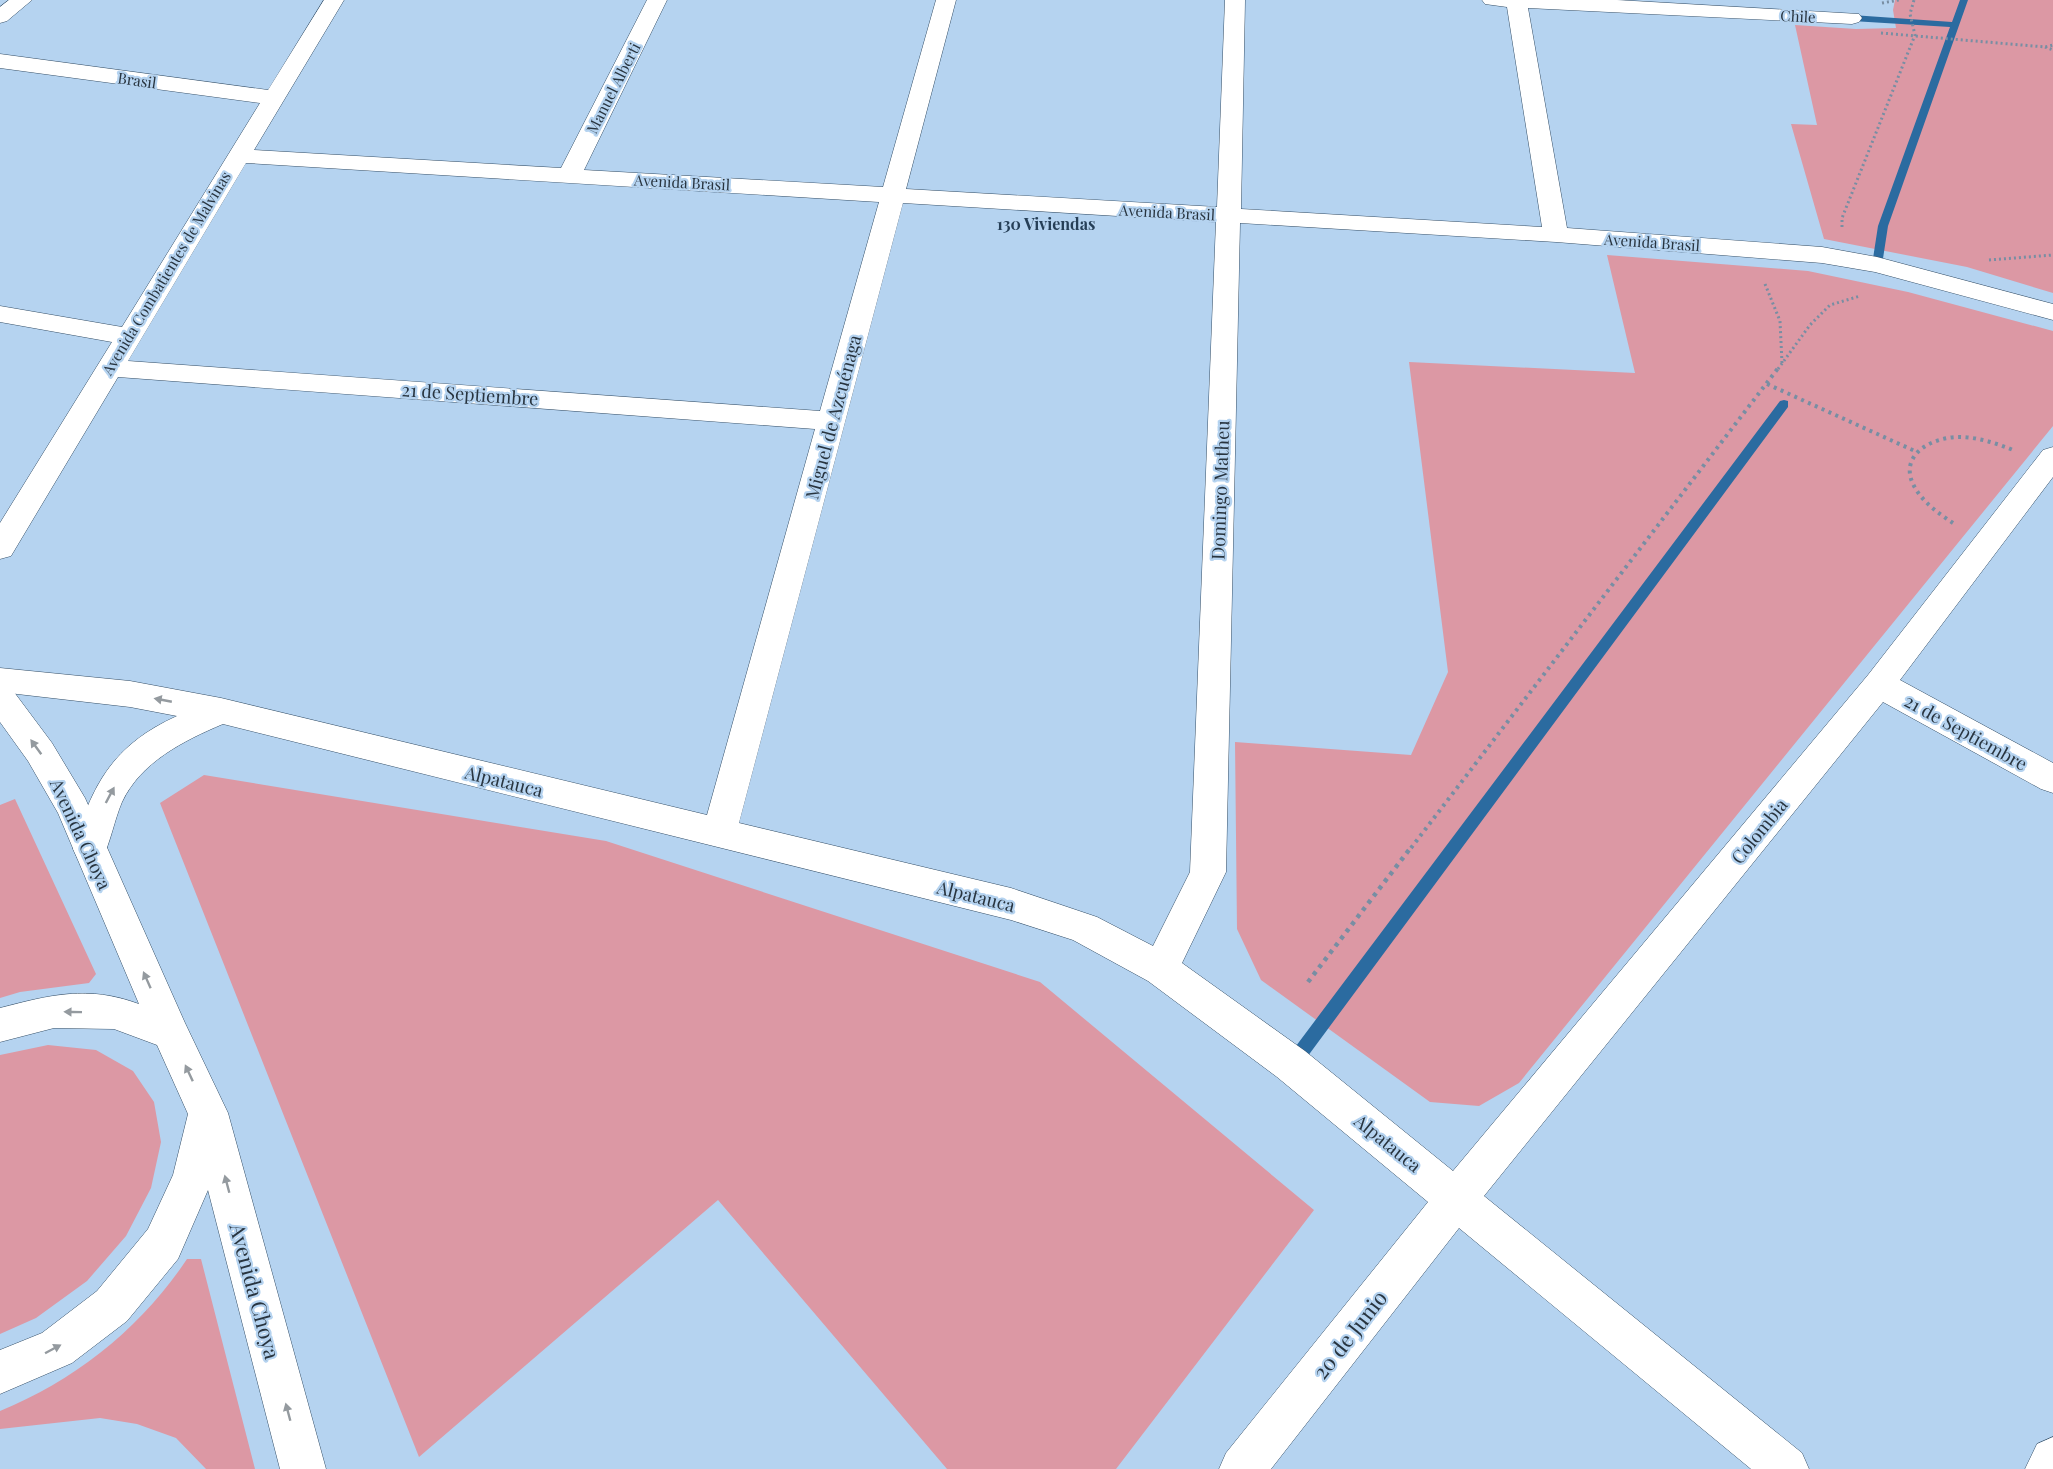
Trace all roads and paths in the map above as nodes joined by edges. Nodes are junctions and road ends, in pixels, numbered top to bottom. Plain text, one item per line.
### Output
1 (22, 0) edge
2 (334, 0) edge
3 (657, 0) edge
4 (946, 0) edge
5 (1234, 0) edge
6 (1492, 0) edge
7 (1914, 0) edge
8 (1516, 1) edge
9 (0, 17) edge
10 (1852, 18) dead end
11 (1937, 36) dead end
12 (2053, 45) edge
13 (2045, 47) junction
14 (2053, 50) edge
15 (0, 61) edge
16 (274, 98) junction
17 (238, 156) junction
18 (568, 176) junction
19 (893, 195) junction
20 (1228, 216) junction
21 (1842, 233) dead end
22 (1556, 235) junction
23 (2053, 255) edge
24 (1987, 260) dead end
25 (1762, 277) dead end
26 (1863, 295) dead end
27 (2053, 312) edge
28 (0, 314) edge
29 (128, 336) junction
30 (1782, 364) junction
31 (108, 368) junction
32 (1767, 384) junction
33 (832, 421) junction
34 (2016, 451) dead end
35 (1917, 452) junction
36 (2053, 457) edge
37 (1955, 524) dead end
38 (0, 548) edge
39 (1879, 684) junction
40 (2, 707) edge
41 (221, 711) junction
42 (2053, 779) edge
43 (719, 833) junction
44 (90, 849) junction
45 (1161, 969) junction
46 (1308, 982) dead end
47 (0, 1025) edge
48 (170, 1033) junction
49 (208, 1113) junction
50 (1456, 1199) junction
51 (0, 1372) edge
52 (2053, 1460) edge
53 (303, 1469) edge
54 (1242, 1469) edge
55 (1786, 1469) edge
56 (2048, 1469) edge

1 - 9 street
2 - 16 street, Avenida Combatientes de Malvinas
3 - 18 street, Manuel Alberti
4 - 19 street, Miguel de Azcuénaga
5 - 20 street, Domingo Matheu
6 - 8 street, Chile
7 - 21 path
8 - 10 street, Chile
8 - 22 street
11 - 13 path
12 - 13 path
13 - 14 path
15 - 16 street, Brasil
16 - 17 street, Avenida Combatientes de Malvinas
17 - 18 street, Avenida Brasil
17 - 29 street, Avenida Combatientes de Malvinas
18 - 19 street, Avenida Brasil
19 - 20 street, Avenida Brasil
19 - 33 street, Miguel de Azcuénaga
20 - 22 street, Avenida Brasil
20 - 45 street, Domingo Matheu
22 - 27 street, Avenida Brasil
23 - 24 path
25 - 30 path
26 - 30 path
28 - 29 street
29 - 31 street, Avenida Combatientes de Malvinas
30 - 32 path
31 - 33 street, 21 de Septiembre
31 - 38 street, Avenida Combatientes de Malvinas
32 - 35 path
32 - 46 path
33 - 43 street, Miguel de Azcuénaga
34 - 35 path
35 - 37 path
36 - 39 street, Colombia
39 - 42 street, 21 de Septiembre
39 - 50 street, Colombia
41 -> 40 street, Alpatauca
44 -> 40 street, Avenida Choya
41 - 43 street, Alpatauca
44 -> 41 street
43 - 45 street, Alpatauca
48 -> 44 street, Avenida Choya
45 - 50 street, Alpatauca
48 -> 47 street
49 -> 48 street, Avenida Choya
51 -> 49 street
53 -> 49 street, Avenida Choya
50 - 54 street, 20 de Junio
50 - 55 street, Alpatauca
52 - 56 street

